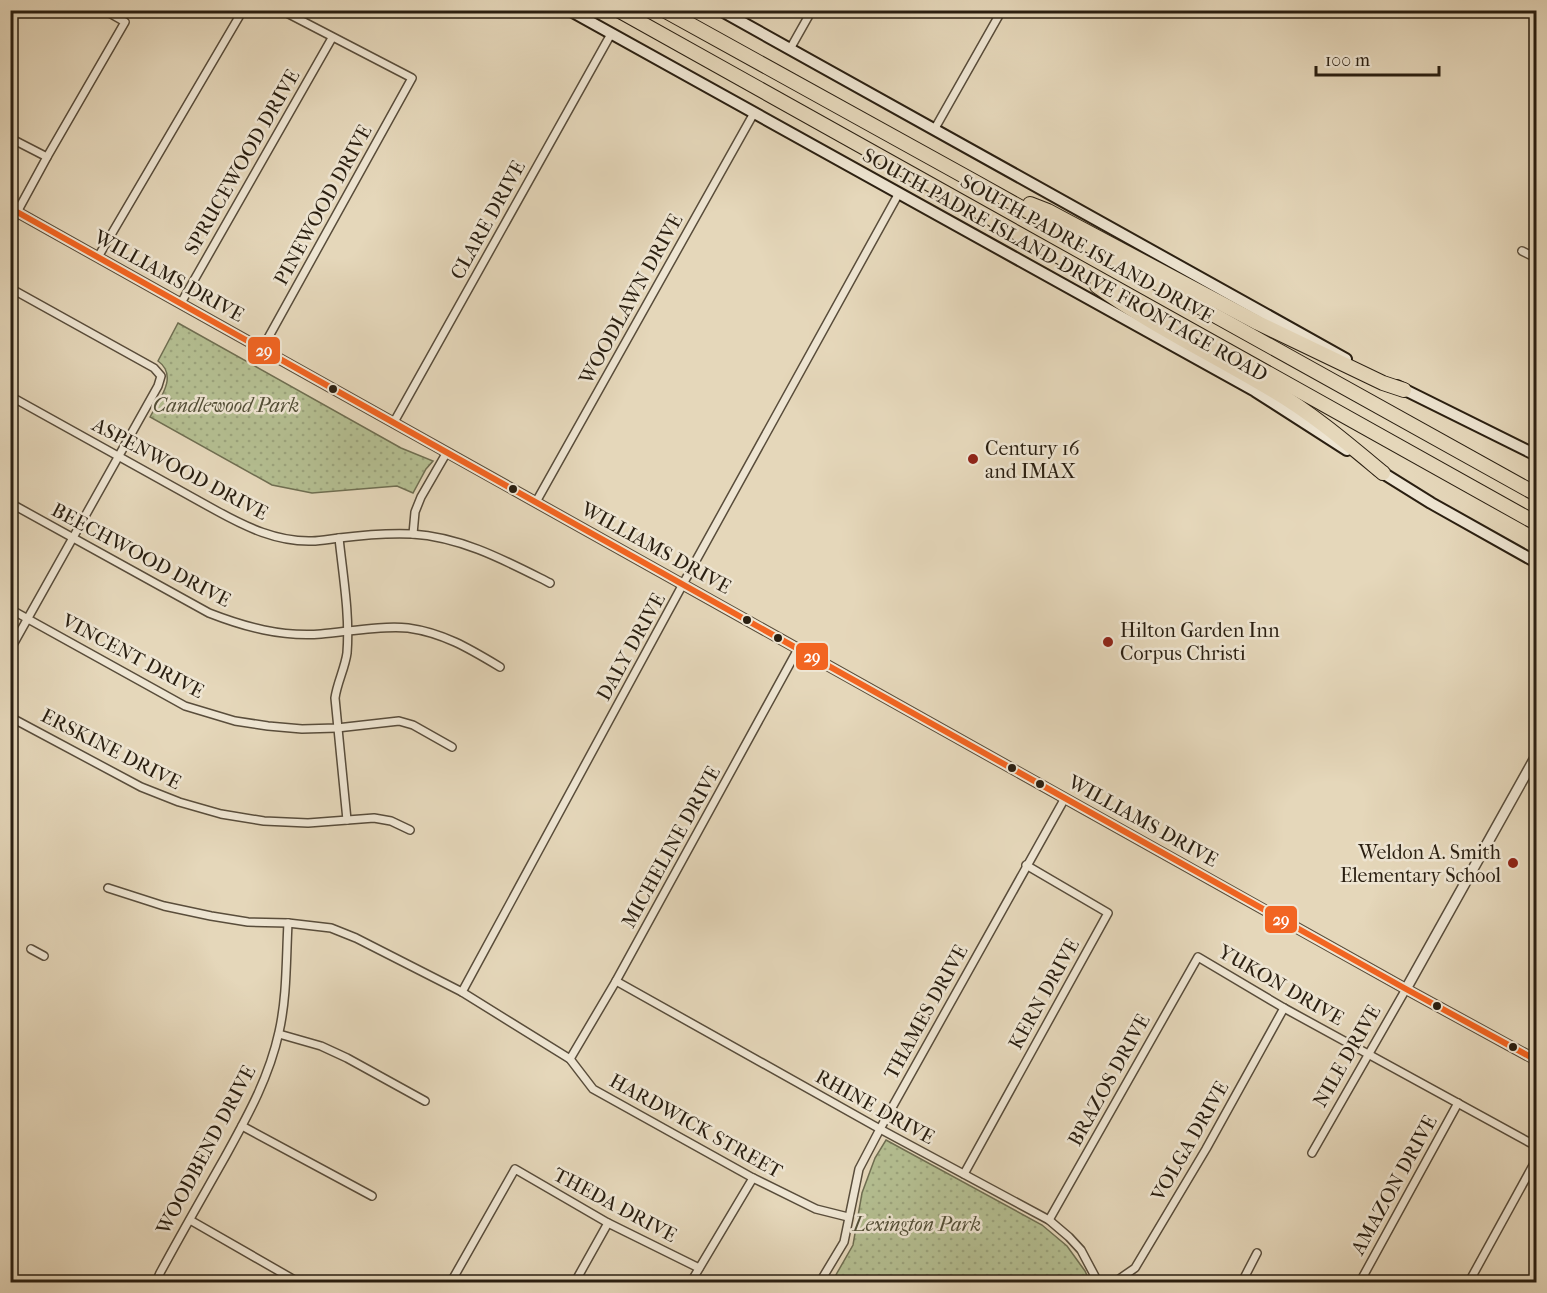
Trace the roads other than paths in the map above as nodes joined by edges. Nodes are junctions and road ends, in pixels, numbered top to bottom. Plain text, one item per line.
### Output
1 (104, 10) edge
2 (243, 10) edge
3 (281, 10) edge
4 (569, 10) edge
5 (618, 10) edge
6 (663, 10) edge
7 (720, 10) edge
8 (812, 10) edge
9 (1002, 10) edge
10 (611, 34) junction
11 (332, 38) junction
12 (790, 49) junction
13 (754, 113) junction
14 (934, 130) junction
15 (10, 138) edge
16 (47, 157) junction
17 (975, 182) junction
18 (899, 193) junction
19 (14, 210) edge
20 (10, 225) edge
21 (1037, 243) junction
22 (1522, 251) dead end
23 (98, 257) junction
24 (1536, 258) edge
25 (10, 288) edge
26 (181, 303) junction
27 (262, 349) junction
28 (1404, 390) junction
29 (10, 396) edge
30 (394, 422) junction
31 (447, 452) junction
32 (1536, 455) edge
33 (118, 456) junction
34 (1383, 473) junction
35 (1536, 494) edge
36 (536, 502) junction
37 (10, 503) edge
38 (1536, 523) edge
39 (412, 534) junction
40 (74, 538) junction
41 (339, 538) junction
42 (1536, 560) edge
43 (550, 583) dead end
44 (683, 584) junction
45 (10, 609) edge
46 (28, 619) junction
47 (347, 632) junction
48 (798, 649) junction
49 (10, 650) edge
50 (500, 667) dead end
51 (10, 717) edge
52 (337, 728) junction
53 (452, 747) dead end
54 (1536, 756) edge
55 (1533, 771) edge
56 (1065, 798) junction
57 (347, 820) junction
58 (410, 830) dead end
59 (1026, 865) junction
60 (108, 888) dead end
61 (288, 923) junction
62 (31, 949) dead end
63 (44, 956) dead end
64 (1198, 957) joint
65 (616, 981) junction
66 (1406, 989) junction
67 (462, 992) junction
68 (1284, 1008) junction
69 (279, 1034) junction
70 (1370, 1054) junction
71 (570, 1059) junction
72 (1536, 1060) edge
73 (425, 1101) dead end
74 (1458, 1103) junction
75 (242, 1126) junction
76 (880, 1129) junction
77 (1536, 1146) edge
78 (1312, 1153) dead end
79 (1536, 1160) edge
80 (964, 1174) junction
81 (753, 1178) junction
82 (372, 1196) dead end
83 (848, 1217) junction
84 (190, 1220) junction
85 (1049, 1220) junction
86 (608, 1223) junction
87 (1257, 1253) dead end
88 (699, 1268) junction
89 (156, 1282) edge
90 (298, 1282) edge
91 (452, 1282) edge
92 (575, 1282) edge
93 (691, 1282) edge
94 (820, 1282) edge
95 (1098, 1282) edge
96 (1115, 1282) edge
97 (1242, 1282) edge
98 (1360, 1282) edge
99 (1469, 1282) edge

1 - 16 street
2 - 23 street
3 - 11 street
4 - 10 main road, SOUTH PADRE ISLAND DRIVE FRONTAGE ROAD
5 - 21 highway, SOUTH PADRE ISLAND DRIVE
6 - 17 highway, SOUTH PADRE ISLAND DRIVE
7 - 12 main road
8 - 12 street
9 - 14 street
10 - 13 main road, SOUTH PADRE ISLAND DRIVE FRONTAGE ROAD
10 - 30 street, CLARE DRIVE
11 - 26 street, SPRUCEWOOD DRIVE
11 - 27 street, PINEWOOD DRIVE
12 - 14 main road
13 - 18 main road, SOUTH PADRE ISLAND DRIVE FRONTAGE ROAD
13 - 36 street, WOODLAWN DRIVE
14 - 28 main road
15 - 16 street
16 - 19 street
17 - 28 highway
17 - 35 highway, SOUTH PADRE ISLAND DRIVE
18 - 34 main road, SOUTH PADRE ISLAND DRIVE FRONTAGE ROAD
18 - 44 street, DALY DRIVE
19 - 20 street
19 - 23 street, WILLIAMS DRIVE
21 - 34 highway
21 - 38 highway, SOUTH PADRE ISLAND DRIVE
22 - 24 street
23 - 26 street, WILLIAMS DRIVE
25 - 33 street
26 - 27 street, WILLIAMS DRIVE
27 - 30 street, WILLIAMS DRIVE
28 - 32 main road
29 - 33 street, ASPENWOOD DRIVE
30 - 31 street, WILLIAMS DRIVE
31 - 36 street, WILLIAMS DRIVE
31 - 39 street
33 - 40 street
33 - 41 street, ASPENWOOD DRIVE
34 - 42 main road, SOUTH PADRE ISLAND DRIVE FRONTAGE ROAD
36 - 44 street, WILLIAMS DRIVE
37 - 40 street, BEECHWOOD DRIVE
39 - 41 street, ASPENWOOD DRIVE
39 - 43 street, ASPENWOOD DRIVE
40 - 46 street
40 - 47 street, BEECHWOOD DRIVE
41 - 47 street
44 - 48 street, WILLIAMS DRIVE
44 - 67 street, DALY DRIVE
45 - 46 street, VINCENT DRIVE
46 - 49 street
46 - 52 street, VINCENT DRIVE
47 - 50 street, BEECHWOOD DRIVE
47 - 52 street
48 - 56 street, WILLIAMS DRIVE
48 - 65 street, MICHELINE DRIVE
51 - 57 street, ERSKINE DRIVE
52 - 53 street, VINCENT DRIVE
52 - 57 street
54 - 55 street, NILE DRIVE
55 - 66 street, NILE DRIVE
56 - 59 street, THAMES DRIVE
56 - 66 street, WILLIAMS DRIVE
57 - 58 street, ERSKINE DRIVE
59 - 76 street, THAMES DRIVE
59 - 80 street, KERN DRIVE
60 - 61 street, HARDWICK STREET
61 - 67 street, HARDWICK STREET
61 - 69 street, WOODBEND DRIVE
62 - 63 street
64 - 68 street, YUKON DRIVE
64 - 85 street, BRAZOS DRIVE
65 - 71 street, MICHELINE DRIVE
65 - 76 street, RHINE DRIVE
66 - 70 street, NILE DRIVE
66 - 72 street, WILLIAMS DRIVE
67 - 71 street, HARDWICK STREET
68 - 70 street, YUKON DRIVE
68 - 96 street, VOLGA DRIVE
69 - 73 street
69 - 75 street, WOODBEND DRIVE
70 - 74 street, YUKON DRIVE
70 - 78 street, NILE DRIVE
71 - 81 street, HARDWICK STREET
74 - 77 street, YUKON DRIVE
74 - 98 street, AMAZON DRIVE
75 - 82 street
75 - 84 street, WOODBEND DRIVE
76 - 80 street, RHINE DRIVE
76 - 83 street, THAMES DRIVE
79 - 99 street
80 - 85 street, RHINE DRIVE
81 - 83 street, HARDWICK STREET
81 - 88 street
83 - 94 street, THAMES DRIVE
84 - 89 street, WOODBEND DRIVE
84 - 90 street
85 - 95 street, RHINE DRIVE
86 - 88 street, THEDA DRIVE
86 - 91 street, THEDA DRIVE
86 - 92 street
87 - 97 street
88 - 93 street

